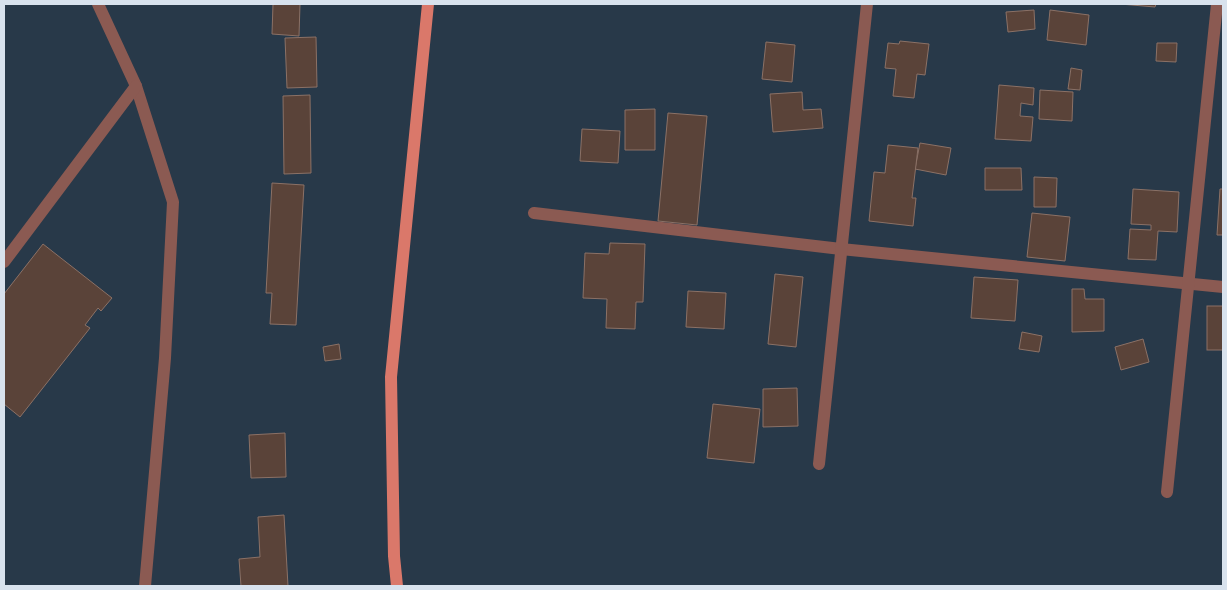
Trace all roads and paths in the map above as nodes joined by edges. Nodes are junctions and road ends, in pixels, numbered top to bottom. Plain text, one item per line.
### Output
1 (98, 4) edge
2 (428, 4) edge
3 (867, 4) edge
4 (1216, 4) edge
5 (136, 86) junction
6 (534, 214) dead end
7 (841, 249) junction
8 (4, 262) edge
9 (1188, 283) junction
10 (1223, 287) edge
11 (818, 464) dead end
12 (1167, 492) dead end
13 (145, 586) edge
14 (397, 586) edge

1 - 5 street
2 - 14 main road
3 - 7 street
4 - 9 street
5 - 8 street
5 - 13 street
6 - 7 street
7 - 9 street
7 - 11 street
9 - 10 street
9 - 12 street

